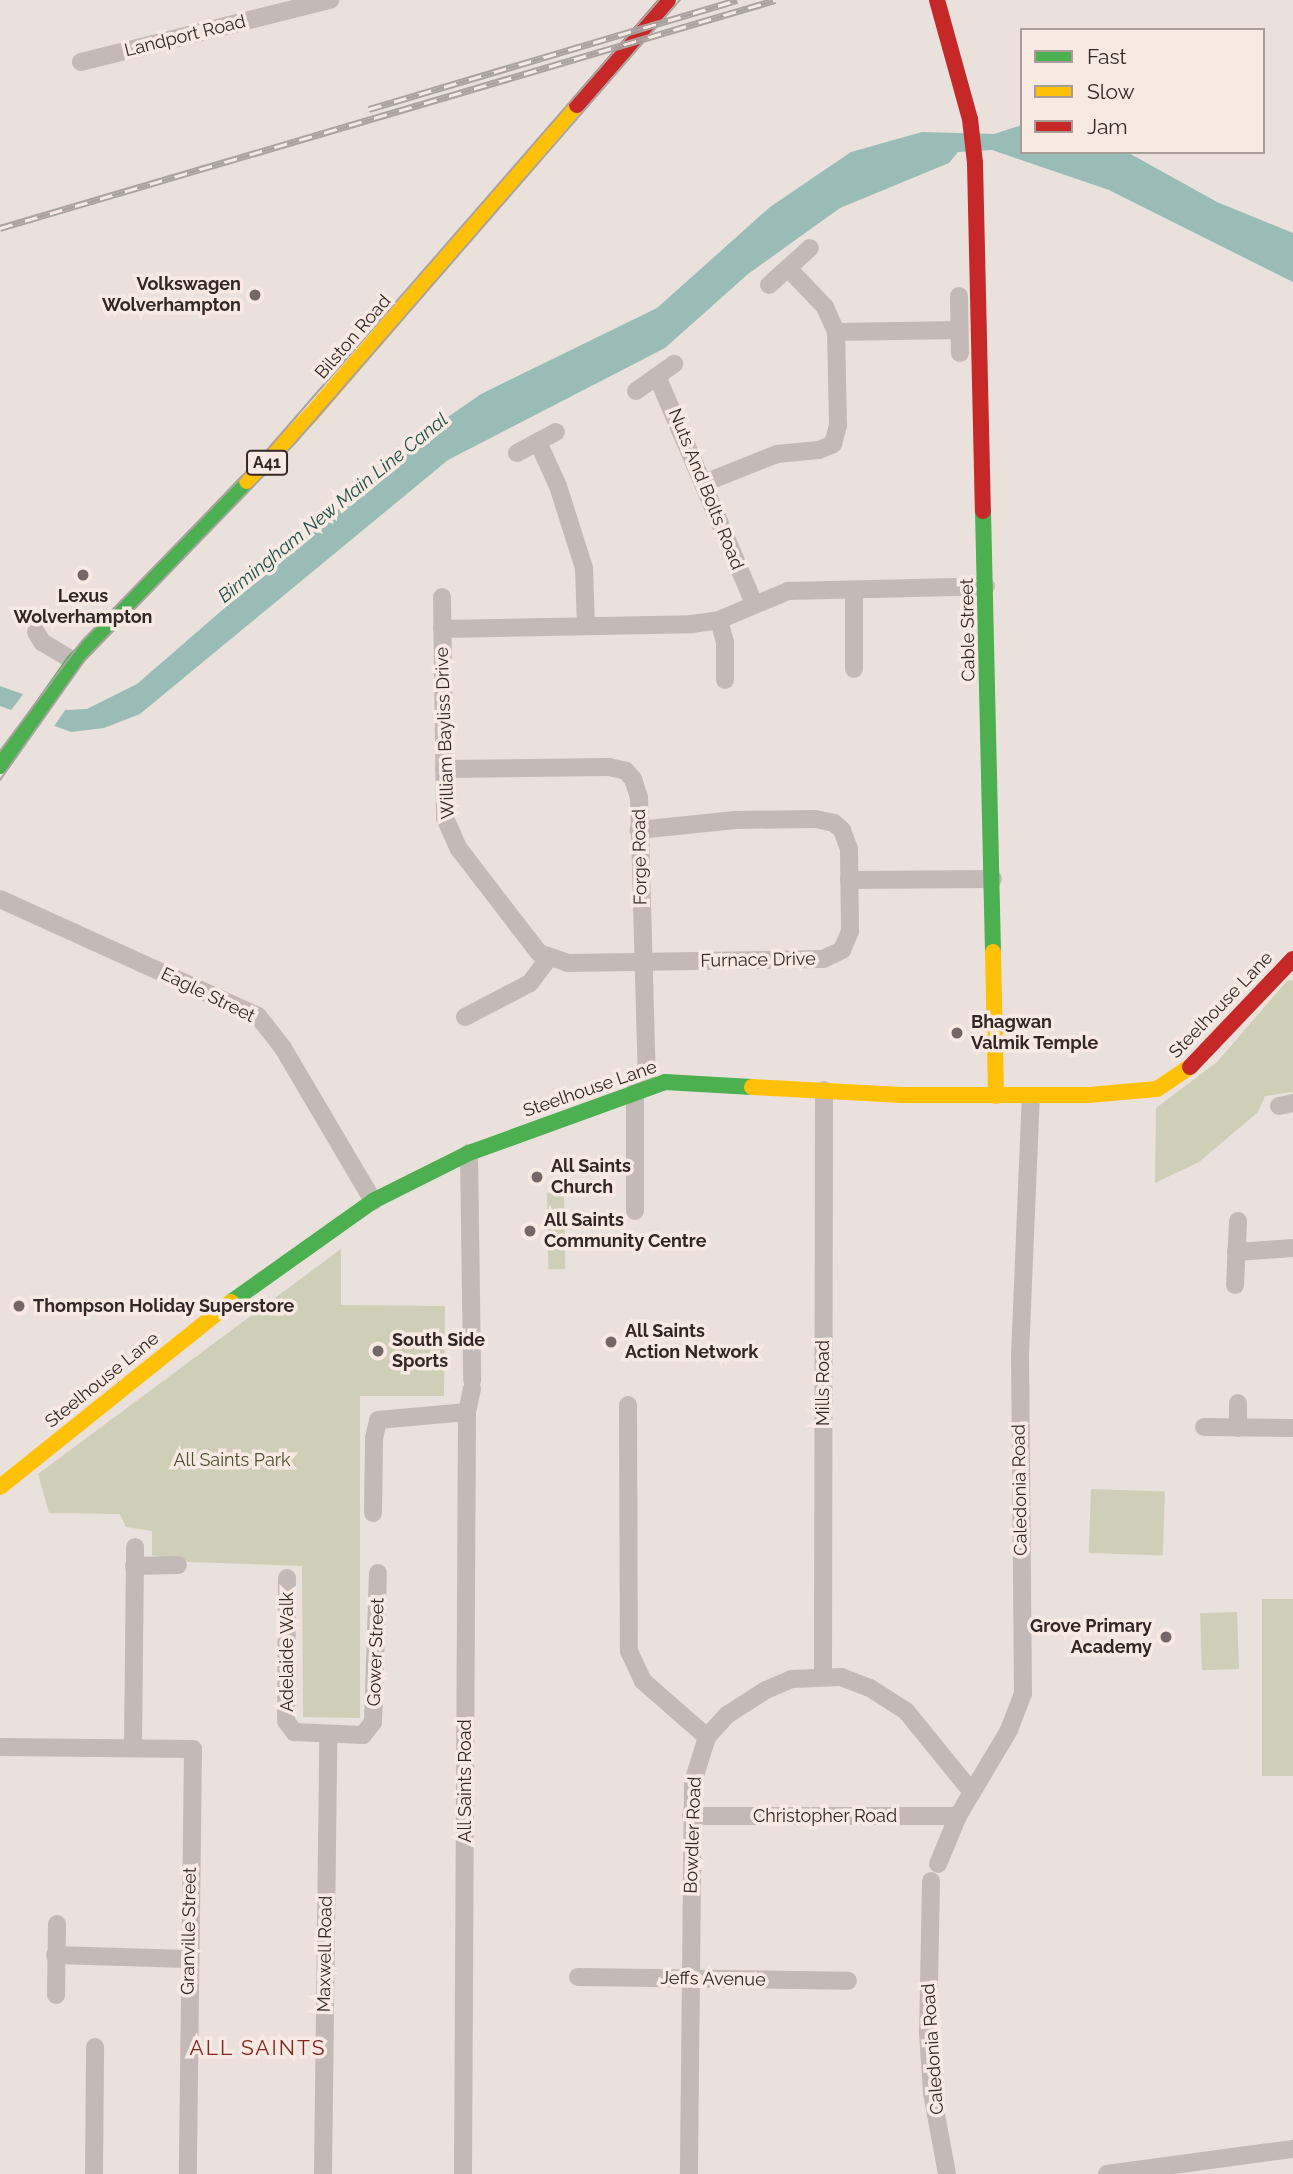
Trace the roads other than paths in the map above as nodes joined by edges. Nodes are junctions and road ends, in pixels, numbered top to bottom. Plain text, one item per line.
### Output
1 (330, 0) edge
2 (667, 0) edge
3 (937, 0) edge
4 (81, 62) dead end
5 (810, 248) dead end
6 (788, 268) junction
7 (769, 285) dead end
8 (959, 296) dead end
9 (959, 330) junction
10 (836, 332) junction
11 (960, 353) dead end
12 (674, 364) dead end
13 (657, 376) junction
14 (636, 391) dead end
15 (556, 432) dead end
16 (538, 442) junction
17 (517, 453) dead end
18 (704, 483) junction
19 (986, 586) junction
20 (854, 591) junction
21 (442, 597) dead end
22 (754, 603) junction
23 (719, 620) junction
24 (586, 626) junction
25 (442, 629) junction
26 (36, 632) dead end
27 (74, 661) junction
28 (854, 669) dead end
29 (725, 680) dead end
30 (0, 766) edge
31 (444, 769) junction
32 (639, 830) junction
33 (849, 880) junction
34 (993, 880) junction
35 (0, 899) edge
36 (548, 959) junction
37 (1293, 959) edge
38 (642, 962) junction
39 (465, 1017) dead end
40 (641, 1089) junction
41 (824, 1090) junction
42 (996, 1096) junction
43 (1031, 1096) junction
44 (469, 1153) junction
45 (373, 1201) junction
46 (635, 1211) dead end
47 (1238, 1221) dead end
48 (1293, 1248) edge
49 (1236, 1252) junction
50 (1235, 1285) dead end
51 (1238, 1403) dead end
52 (628, 1405) dead end
53 (467, 1412) junction
54 (1204, 1427) dead end
55 (1238, 1428) junction
56 (1293, 1428) edge
57 (0, 1487) edge
58 (373, 1513) dead end
59 (135, 1547) dead end
60 (134, 1566) junction
61 (178, 1566) dead end
62 (378, 1573) dead end
63 (286, 1578) dead end
64 (823, 1675) junction
65 (328, 1734) junction
66 (707, 1737) junction
67 (0, 1747) edge
68 (133, 1748) junction
69 (971, 1791) junction
70 (958, 1815) junction
71 (691, 1816) junction
72 (57, 1924) dead end
73 (55, 1955) junction
74 (188, 1959) junction
75 (578, 1977) dead end
76 (690, 1978) junction
77 (849, 1981) dead end
78 (56, 1995) dead end
79 (94, 2047) dead end
80 (1293, 2150) edge
81 (1191, 2168) edge
82 (94, 2174) edge
83 (188, 2174) edge
84 (323, 2174) edge
85 (463, 2174) edge
86 (689, 2174) edge
87 (947, 2174) edge
88 (1107, 2174) edge

1 - 4 street, Landport Road
2 - 27 main road, Bilston Road / A41
3 - 19 main road, Cable Street
5 - 6 street
6 - 7 street
6 - 10 street
8 - 9 street
9 - 10 street
9 - 11 street
10 - 18 street
12 - 13 street
13 - 14 street
13 - 18 street, Nuts And Bolts Road
15 - 16 street
16 - 17 street
16 - 24 street
18 - 22 street, Nuts And Bolts Road
19 - 20 street, William Bayliss Drive
19 - 34 main road, Cable Street
20 - 22 street, William Bayliss Drive
20 - 28 street
21 - 25 street, William Bayliss Drive
22 - 23 street, William Bayliss Drive
23 - 24 street, William Bayliss Drive
23 - 29 street
24 - 25 street, William Bayliss Drive
25 - 31 street, William Bayliss Drive
26 - 27 street
27 - 30 main road, Bilston Road / A41
31 - 32 street, Forge Road
31 - 36 street, William Bayliss Drive
32 - 33 street, Furnace Drive
32 - 38 street, Forge Road
33 - 34 street
33 - 38 street, Furnace Drive
34 - 42 main road, Cable Street
35 - 45 street, Eagle Street
36 - 38 street
36 - 39 street
37 - 43 main road, Steelhouse Lane
38 - 40 street, Forge Road
40 - 41 main road, Steelhouse Lane
40 - 44 main road, Steelhouse Lane
40 - 46 street, Forge Road
41 - 42 main road, Steelhouse Lane
41 - 64 street, Mills Road
42 - 43 main road, Steelhouse Lane
43 - 69 street, Caledonia Road
44 - 45 main road, Steelhouse Lane
44 - 53 street, All Saints Road
45 - 57 main road, Steelhouse Lane
47 - 49 street
48 - 49 street
49 - 50 street
51 - 55 street
52 - 66 street
53 - 58 street
53 - 85 street, All Saints Road
54 - 55 street
55 - 56 street
59 - 60 street
60 - 61 street
60 - 68 street
62 - 65 street, Gower Street
63 - 65 street, Adelaide Walk
64 - 66 street
64 - 69 street
65 - 84 street, Maxwell Road
66 - 71 street, Bowdler Road
67 - 68 street, Granville Street
68 - 74 street, Granville Street
69 - 70 street, Caledonia Road
70 - 71 street, Christopher Road
70 - 87 street, Caledonia Road
71 - 76 street, Bowdler Road
72 - 73 street
73 - 74 street
73 - 78 street
74 - 83 street, Granville Street
75 - 76 street, Jeffs Avenue
76 - 77 street, Jeffs Avenue
76 - 86 street, Bowdler Road
79 - 82 street
80 - 81 street
81 - 88 street

